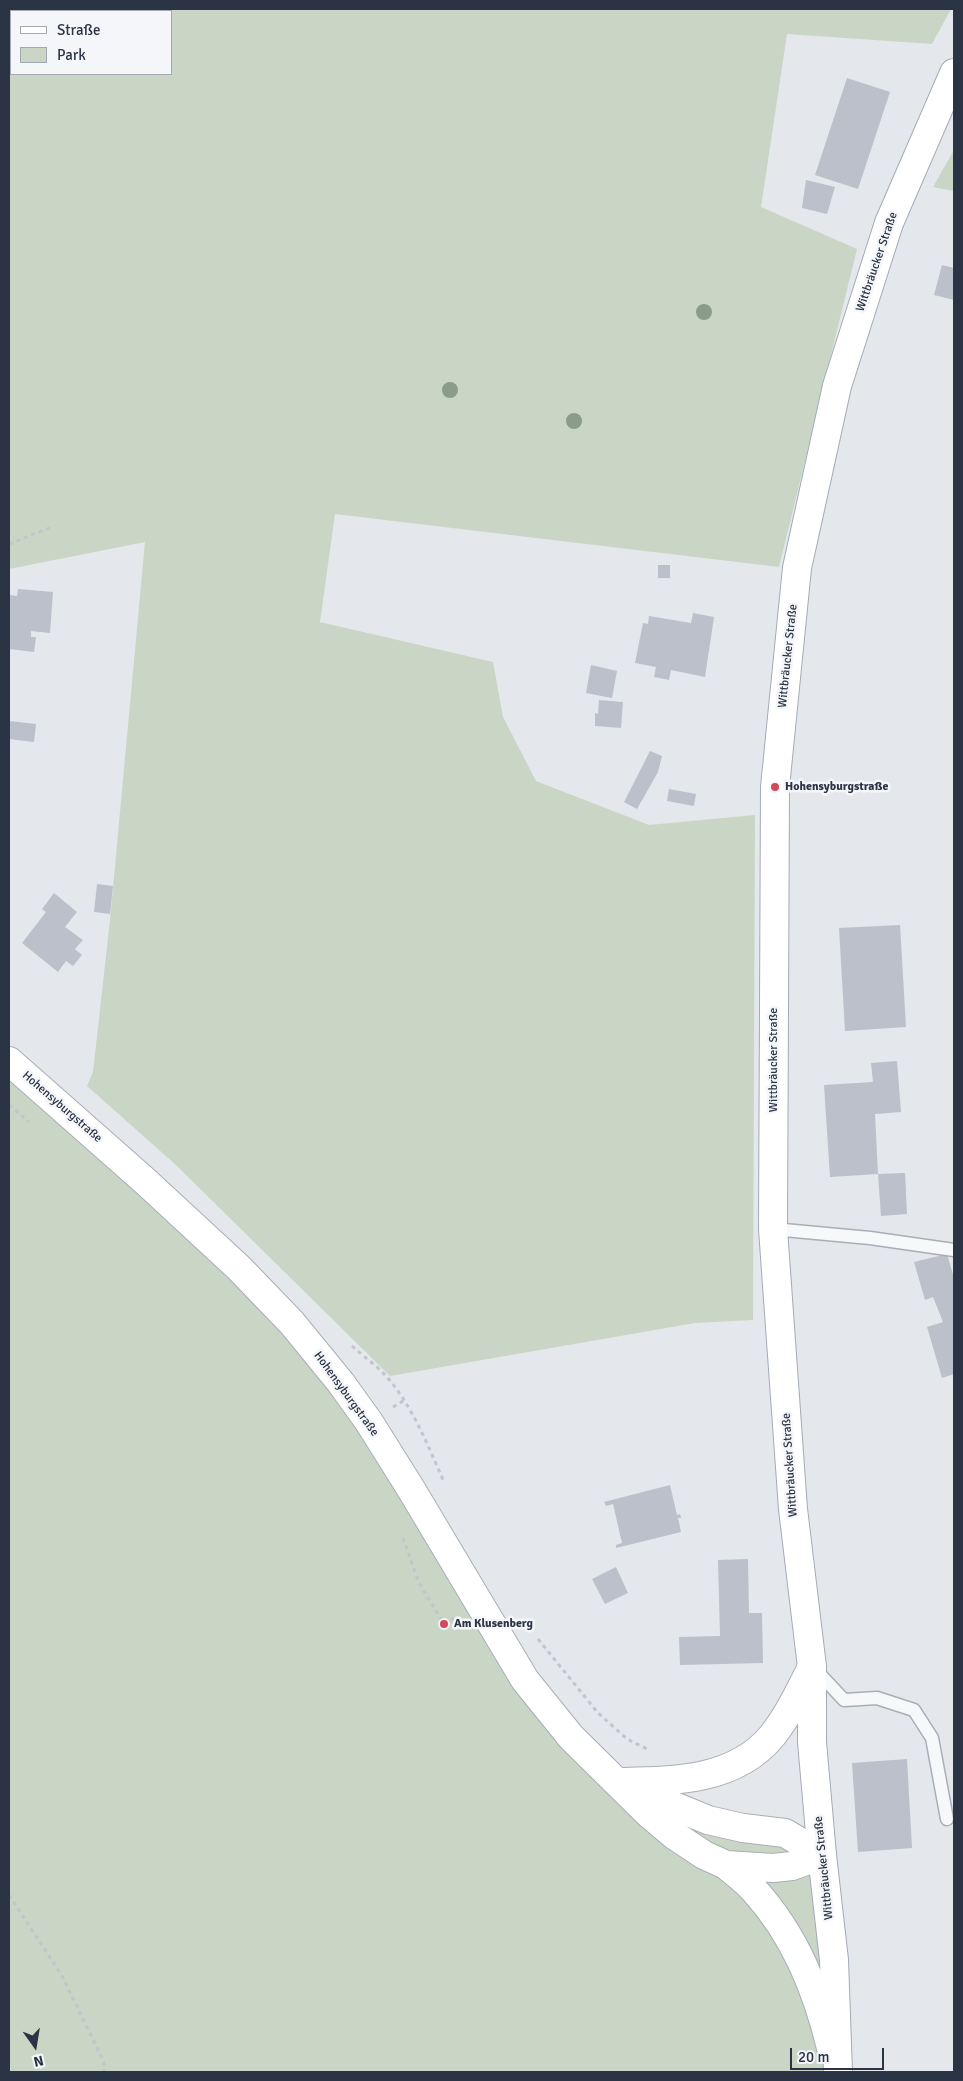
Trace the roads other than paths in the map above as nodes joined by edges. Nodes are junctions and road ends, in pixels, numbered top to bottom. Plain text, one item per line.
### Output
1 (954, 73) edge
2 (9, 1061) edge
3 (773, 1229) junction
4 (954, 1250) edge
5 (812, 1667) junction
6 (617, 1782) junction
7 (946, 1819) dead end
8 (822, 1855) junction
9 (726, 1865) junction
10 (837, 2072) edge

1 - 3 main road, Wittbräucker Straße
2 - 6 main road, Hohensyburgstraße
3 - 4 lane
3 - 5 main road, Wittbräucker Straße
5 - 6 main road
5 - 7 lane
5 - 8 main road, Wittbräucker Straße
6 - 8 main road, Hohensyburgstraße
6 - 9 main road, Hohensyburgstraße
8 - 9 main road, Hohensyburgstraße
8 - 10 main road, Wittbräucker Straße
9 - 10 main road

